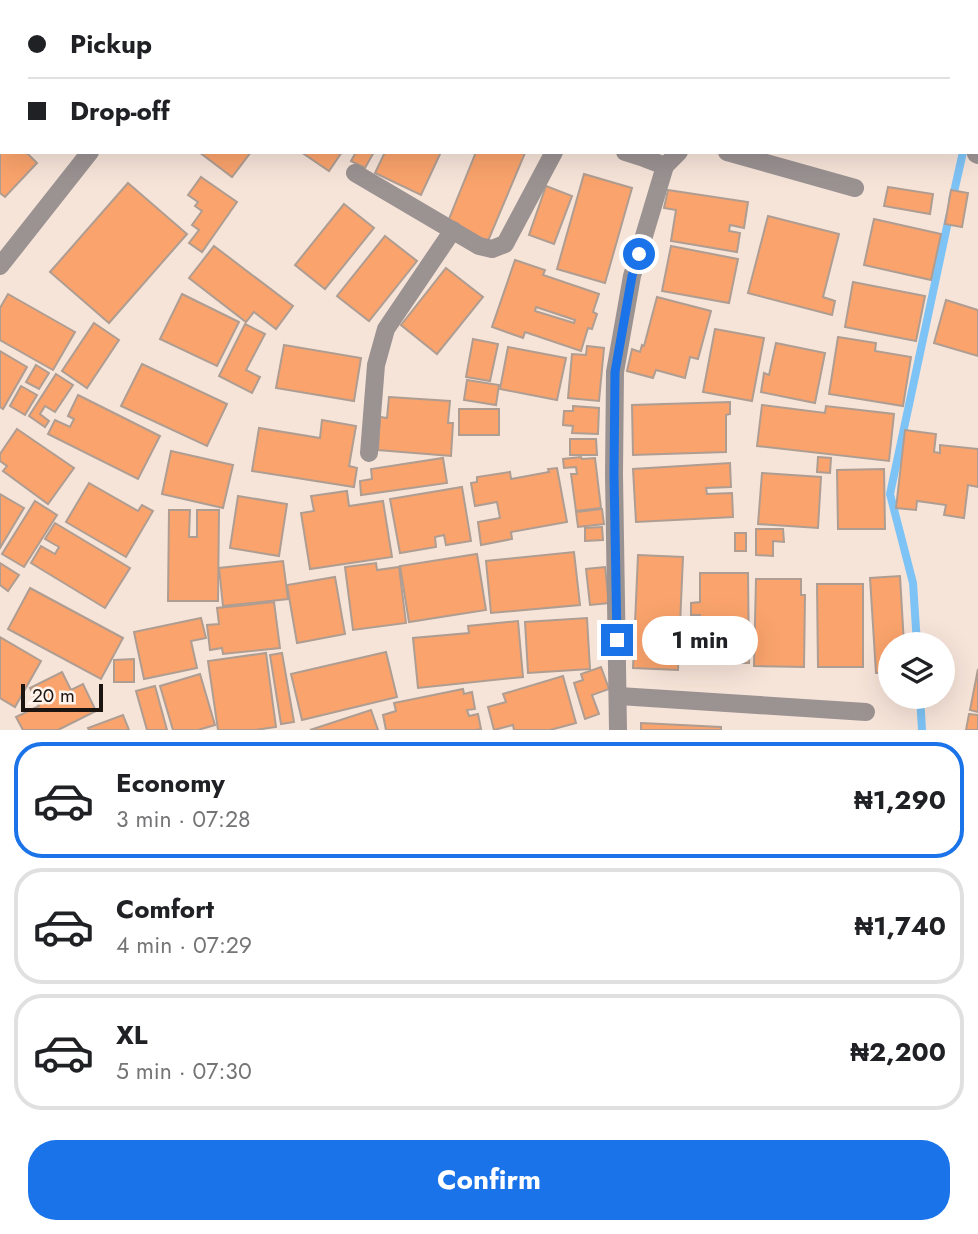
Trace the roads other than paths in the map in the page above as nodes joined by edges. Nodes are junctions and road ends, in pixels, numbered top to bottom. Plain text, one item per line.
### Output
1 (88, 154) edge
2 (553, 154) edge
3 (631, 154) edge
4 (677, 154) edge
5 (734, 154) edge
6 (665, 166) junction
7 (355, 173) dead end
8 (855, 188) dead end
9 (453, 230) junction
10 (0, 266) edge
11 (369, 453) dead end
12 (619, 696) junction
13 (866, 712) dead end
14 (618, 730) edge

1 - 10 street
2 - 9 street
3 - 6 street
4 - 6 street
5 - 8 street
6 - 12 street
7 - 9 street
9 - 11 street
12 - 13 street
12 - 14 street

